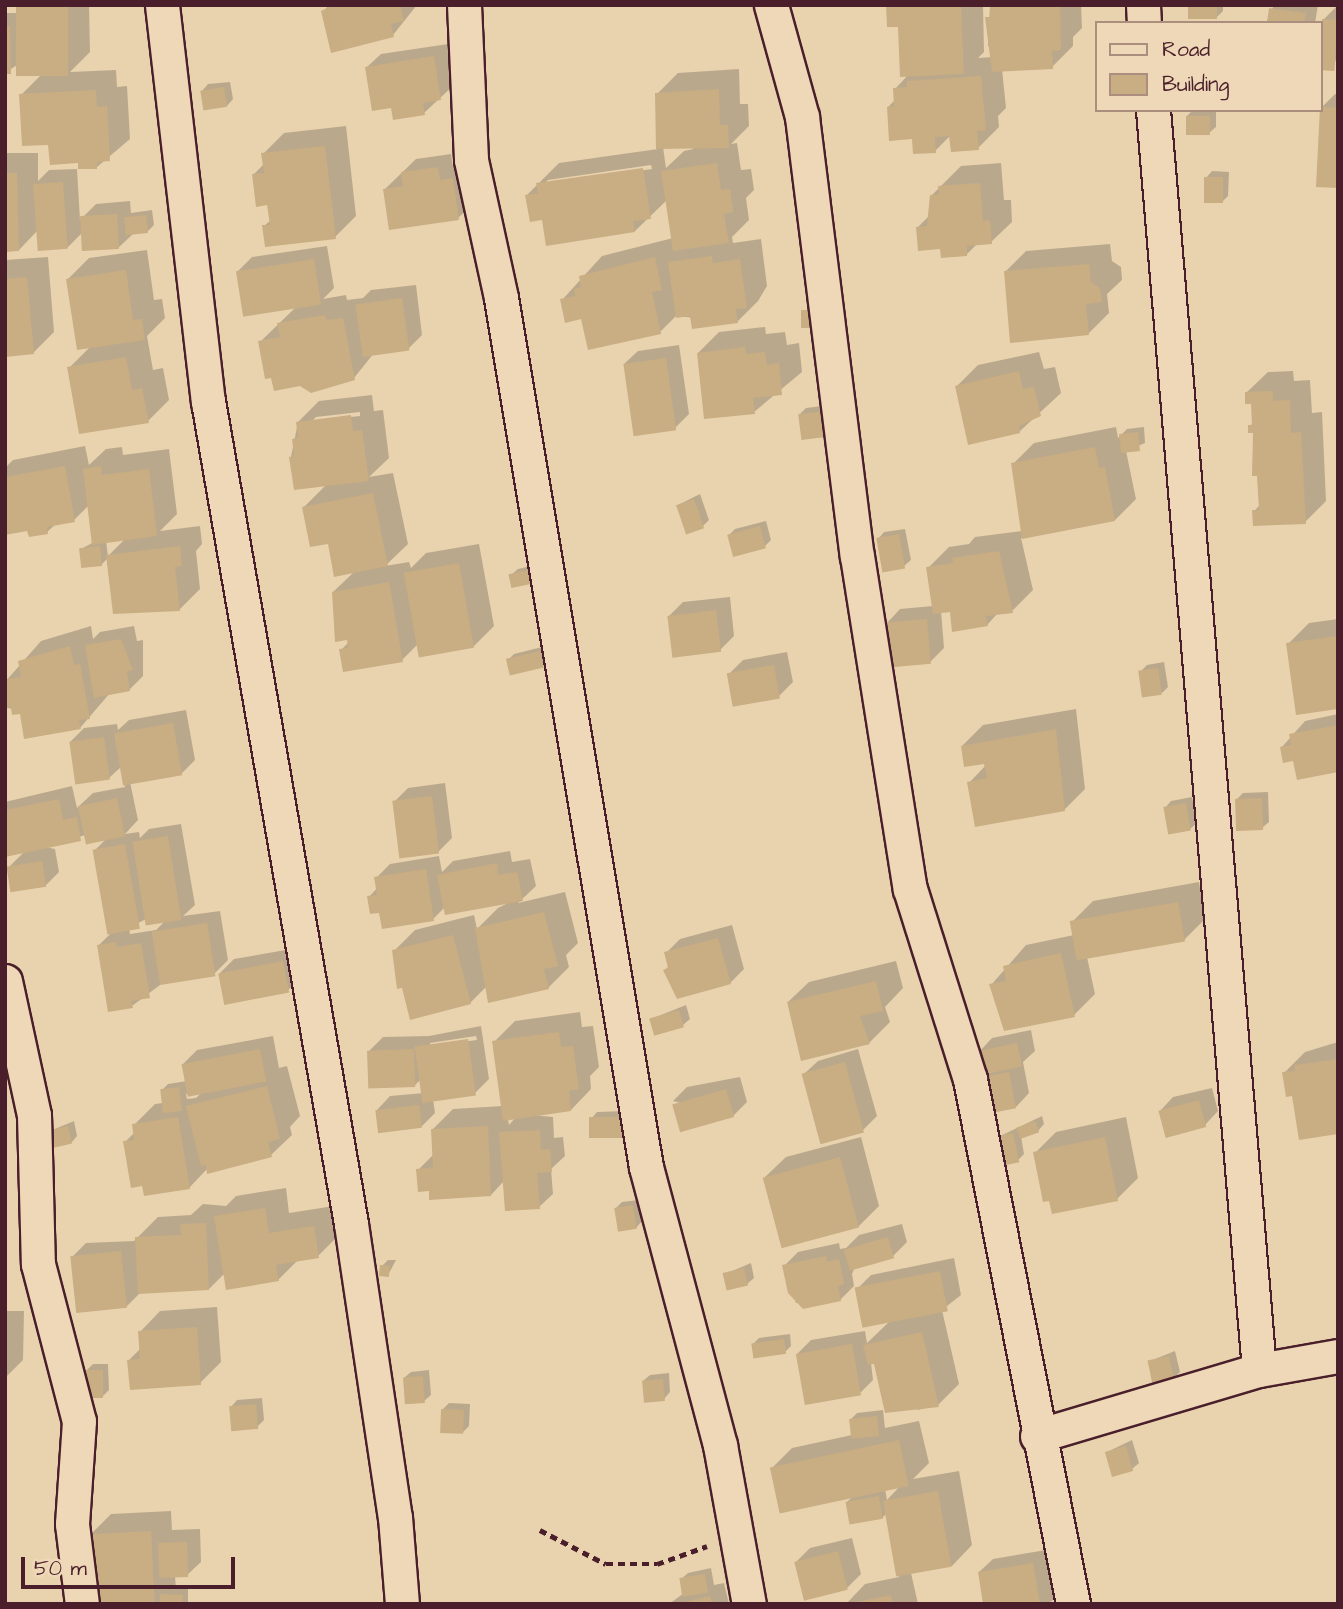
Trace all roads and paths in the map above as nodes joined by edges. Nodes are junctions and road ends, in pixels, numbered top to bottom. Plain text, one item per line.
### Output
1 (162, 5) edge
2 (464, 5) edge
3 (771, 5) edge
4 (1153, 112) edge
5 (5, 981) edge
6 (1338, 1356) edge
7 (1259, 1370) junction
8 (1037, 1436) junction
9 (540, 1530) dead end
10 (733, 1533) junction
11 (82, 1604) edge
12 (402, 1604) edge
13 (749, 1604) edge
14 (1073, 1604) edge

1 - 12 street
2 - 10 street
3 - 8 street
4 - 7 street
5 - 11 street
6 - 7 street
7 - 8 street
8 - 14 street
9 - 10 path
10 - 13 street

